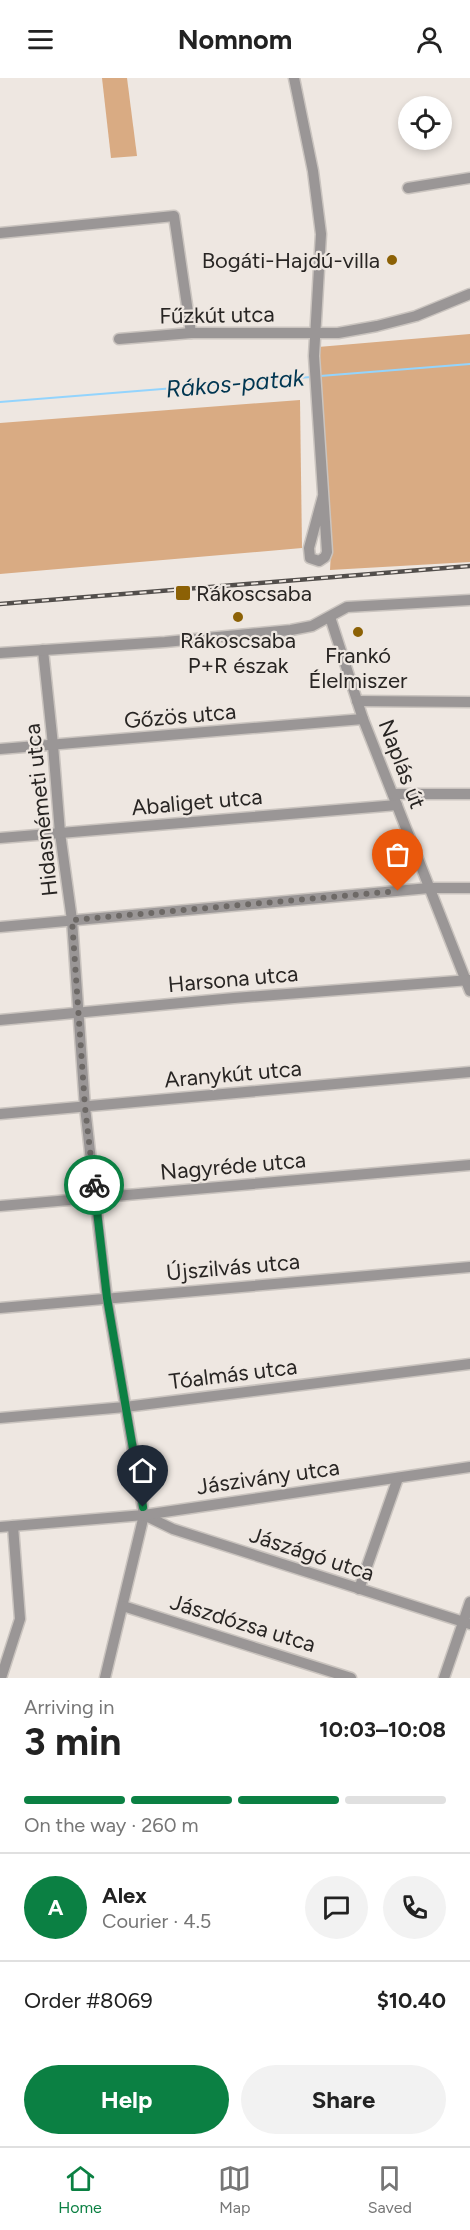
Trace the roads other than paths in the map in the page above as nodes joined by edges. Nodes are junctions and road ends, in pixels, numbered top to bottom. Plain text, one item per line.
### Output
1 (294, 78) edge
2 (470, 178) edge
3 (408, 188) dead end
4 (0, 233) edge
5 (470, 294) edge
6 (191, 333) junction
7 (316, 334) junction
8 (119, 339) dead end
9 (323, 496) junction
10 (470, 600) edge
11 (330, 617) junction
12 (43, 650) junction
13 (0, 653) edge
14 (357, 701) junction
15 (470, 702) edge
16 (363, 720) junction
17 (53, 745) junction
18 (0, 749) edge
19 (393, 794) junction
20 (470, 794) edge
21 (397, 805) junction
22 (60, 833) junction
23 (0, 838) edge
24 (429, 888) junction
25 (470, 888) edge
26 (72, 920) junction
27 (0, 927) edge
28 (468, 984) edge
29 (78, 1013) junction
30 (0, 1020) edge
31 (470, 1072) edge
32 (85, 1107) junction
33 (0, 1114) edge
34 (470, 1165) edge
35 (95, 1197) junction
36 (0, 1206) edge
37 (470, 1267) edge
38 (107, 1298) junction
39 (0, 1308) edge
40 (470, 1364) edge
41 (124, 1407) junction
42 (0, 1418) edge
43 (470, 1467) edge
44 (398, 1478) junction
45 (144, 1515) junction
46 (13, 1526) junction
47 (0, 1527) edge
48 (359, 1589) junction
49 (470, 1602) edge
50 (123, 1606) junction
51 (466, 1623) edge
52 (2, 1678) edge
53 (105, 1678) edge
54 (351, 1678) edge
55 (444, 1678) edge

1 - 7 street
2 - 3 street
4 - 6 street
5 - 7 street, Fűzkút utca
6 - 7 street, Fűzkút utca
6 - 8 street, Fűzkút utca
7 - 9 street
9 - 9 street
10 - 11 street
11 - 12 street
11 - 14 street, Naplás út
12 - 13 street
12 - 17 street, Hidasnémeti utca
14 - 15 street
14 - 16 street, Naplás út
16 - 17 street, Gőzös utca
16 - 19 street, Naplás út
17 - 18 street, Gőzös utca
17 - 22 street, Hidasnémeti utca
19 - 20 street
19 - 21 street, Naplás út
21 - 22 street, Abaliget utca
21 - 24 street, Naplás út
22 - 23 street, Abaliget utca
22 - 26 street, Hidasnémeti utca
24 - 25 street
24 - 26 street
24 - 28 street, Naplás út
26 - 27 street
26 - 29 street, Hidasnémeti utca
28 - 29 street, Harsona utca
29 - 30 street, Harsona utca
29 - 32 street, Hidasnémeti utca
31 - 32 street, Aranykút utca
32 - 33 street, Aranykút utca
32 - 35 street, Hidasnémeti utca
34 - 35 street, Nagyréde utca
35 - 36 street, Nagyréde utca
35 - 38 street, Hidasnémeti utca
37 - 38 street, Újszilvás utca
38 - 39 street, Újszilvás utca
38 - 41 street, Hidasnémeti utca
40 - 41 street, Tóalmás utca
41 - 42 street, Tóalmás utca
41 - 45 street, Hidasnémeti utca
43 - 44 street, Jászivány utca
44 - 45 street, Jászivány utca
44 - 48 street
45 - 46 street, Jászivány utca
45 - 48 street, Jászágó utca
45 - 50 street, Hidasnémeti utca
46 - 47 street, Jászivány utca
46 - 52 street
48 - 51 street, Jászágó utca
49 - 51 street
50 - 53 street, Hidasnémeti utca
50 - 54 street, Jászdózsa utca
51 - 55 street

